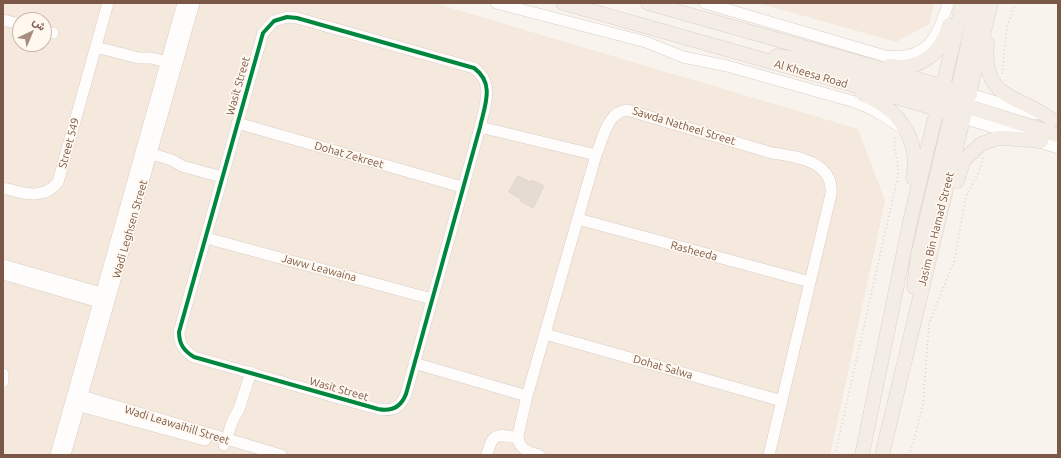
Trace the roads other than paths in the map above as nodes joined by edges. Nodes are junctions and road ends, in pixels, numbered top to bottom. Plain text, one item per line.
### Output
1 (108, 3) edge
2 (184, 3) edge
3 (194, 3) edge
4 (496, 3) edge
5 (563, 3) edge
6 (648, 3) edge
7 (705, 3) edge
8 (948, 3) edge
9 (958, 3) edge
10 (962, 3) edge
11 (977, 3) edge
12 (991, 3) edge
13 (987, 20) junction
14 (96, 47) junction
15 (731, 51) junction
16 (171, 67) junction
17 (871, 67) junction
18 (838, 81) junction
19 (954, 102) junction
20 (1055, 121) edge
21 (237, 124) junction
22 (480, 127) junction
23 (902, 130) junction
24 (1058, 135) edge
25 (1041, 142) junction
26 (1058, 148) edge
27 (596, 155) junction
28 (146, 156) junction
29 (222, 177) junction
30 (462, 187) junction
31 (3, 188) edge
32 (911, 217) junction
33 (939, 217) junction
34 (578, 219) junction
35 (206, 238) junction
36 (3, 265) edge
37 (3, 274) edge
38 (810, 282) junction
39 (105, 299) junction
40 (432, 299) junction
41 (916, 311) junction
42 (545, 334) junction
43 (414, 363) junction
44 (251, 372) junction
45 (3, 374) edge
46 (3, 382) edge
47 (527, 396) junction
48 (76, 399) junction
49 (782, 401) junction
50 (518, 438) junction
51 (229, 444) junction
52 (56, 455) edge
53 (65, 455) edge
54 (255, 455) edge
55 (281, 455) edge
56 (487, 455) edge
57 (539, 455) edge
58 (769, 455) edge
59 (862, 455) edge
60 (882, 455) edge

1 - 14 street, Street 549
2 - 16 street, Wadi Leghsen Street
3 - 16 street, Wadi Leghsen Street
4 - 23 street, Al Kheesa Road
5 - 15 main road, Al Kheesa Road
6 - 17 main road, Al Kheesa Road
7 - 8 street
9 - 17 main road
10 - 19 main road, Jasim Bin Hamad Street
11 - 19 main road
12 - 13 main road, Jasim Bin Hamad Street
13 - 19 main road, Jasim Bin Hamad Street
13 - 20 main road
14 - 16 street
14 - 31 street, Street 549
15 - 18 main road, Al Kheesa Road
15 - 19 main road
16 - 28 street, Wadi Leghsen Street
17 - 19 main road, Al Kheesa Road
18 - 19 main road, Al Kheesa Road
18 - 23 main road
19 - 20 street, Al Kheesa Road
19 - 24 main road
19 - 25 street, Al Kheesa Road
19 - 32 main road, Jasim Bin Hamad Street
19 - 33 main road, Jasim Bin Hamad Street
19 - 41 main road
21 - 22 street, Wasit Street
21 - 29 street, Wasit Street
21 - 30 street, Dohat Zekreet
22 - 27 street
22 - 30 street, Wasit Street
23 - 32 main road
25 - 26 street, Al Kheesa Road
25 - 33 main road
27 - 34 street, Sawda Natheel Street
27 - 38 street, Sawda Natheel Street
28 - 29 street
28 - 39 street, Wadi Leghsen Street
29 - 35 street, Wasit Street
30 - 40 street, Wasit Street
32 - 59 main road, Jasim Bin Hamad Street
33 - 41 main road, Jasim Bin Hamad Street
34 - 38 street, Rasheeda
34 - 42 street, Sawda Natheel Street
35 - 40 street, Jaww Leawaina
35 - 44 street, Wasit Street
36 - 39 street
37 - 39 street
38 - 49 street, Sawda Natheel Street
39 - 48 street, Wadi Leghsen Street
40 - 43 street, Wasit Street
41 - 60 main road, Jasim Bin Hamad Street
42 - 47 street, Sawda Natheel Street
42 - 49 street, Dohat Salwa
43 - 44 street, Wasit Street
43 - 47 street
44 - 51 street
45 - 46 street
47 - 50 street, Sawda Natheel Street
48 - 51 street, Wadi Leawaihill Street
48 - 52 street, Wadi Leghsen Street
48 - 53 street, Wadi Leghsen Street
49 - 58 street, Sawda Natheel Street
50 - 56 street
50 - 57 street
51 - 54 street, Wadi Leawaihill Street
51 - 55 street, Wadi Leawaihill Street

